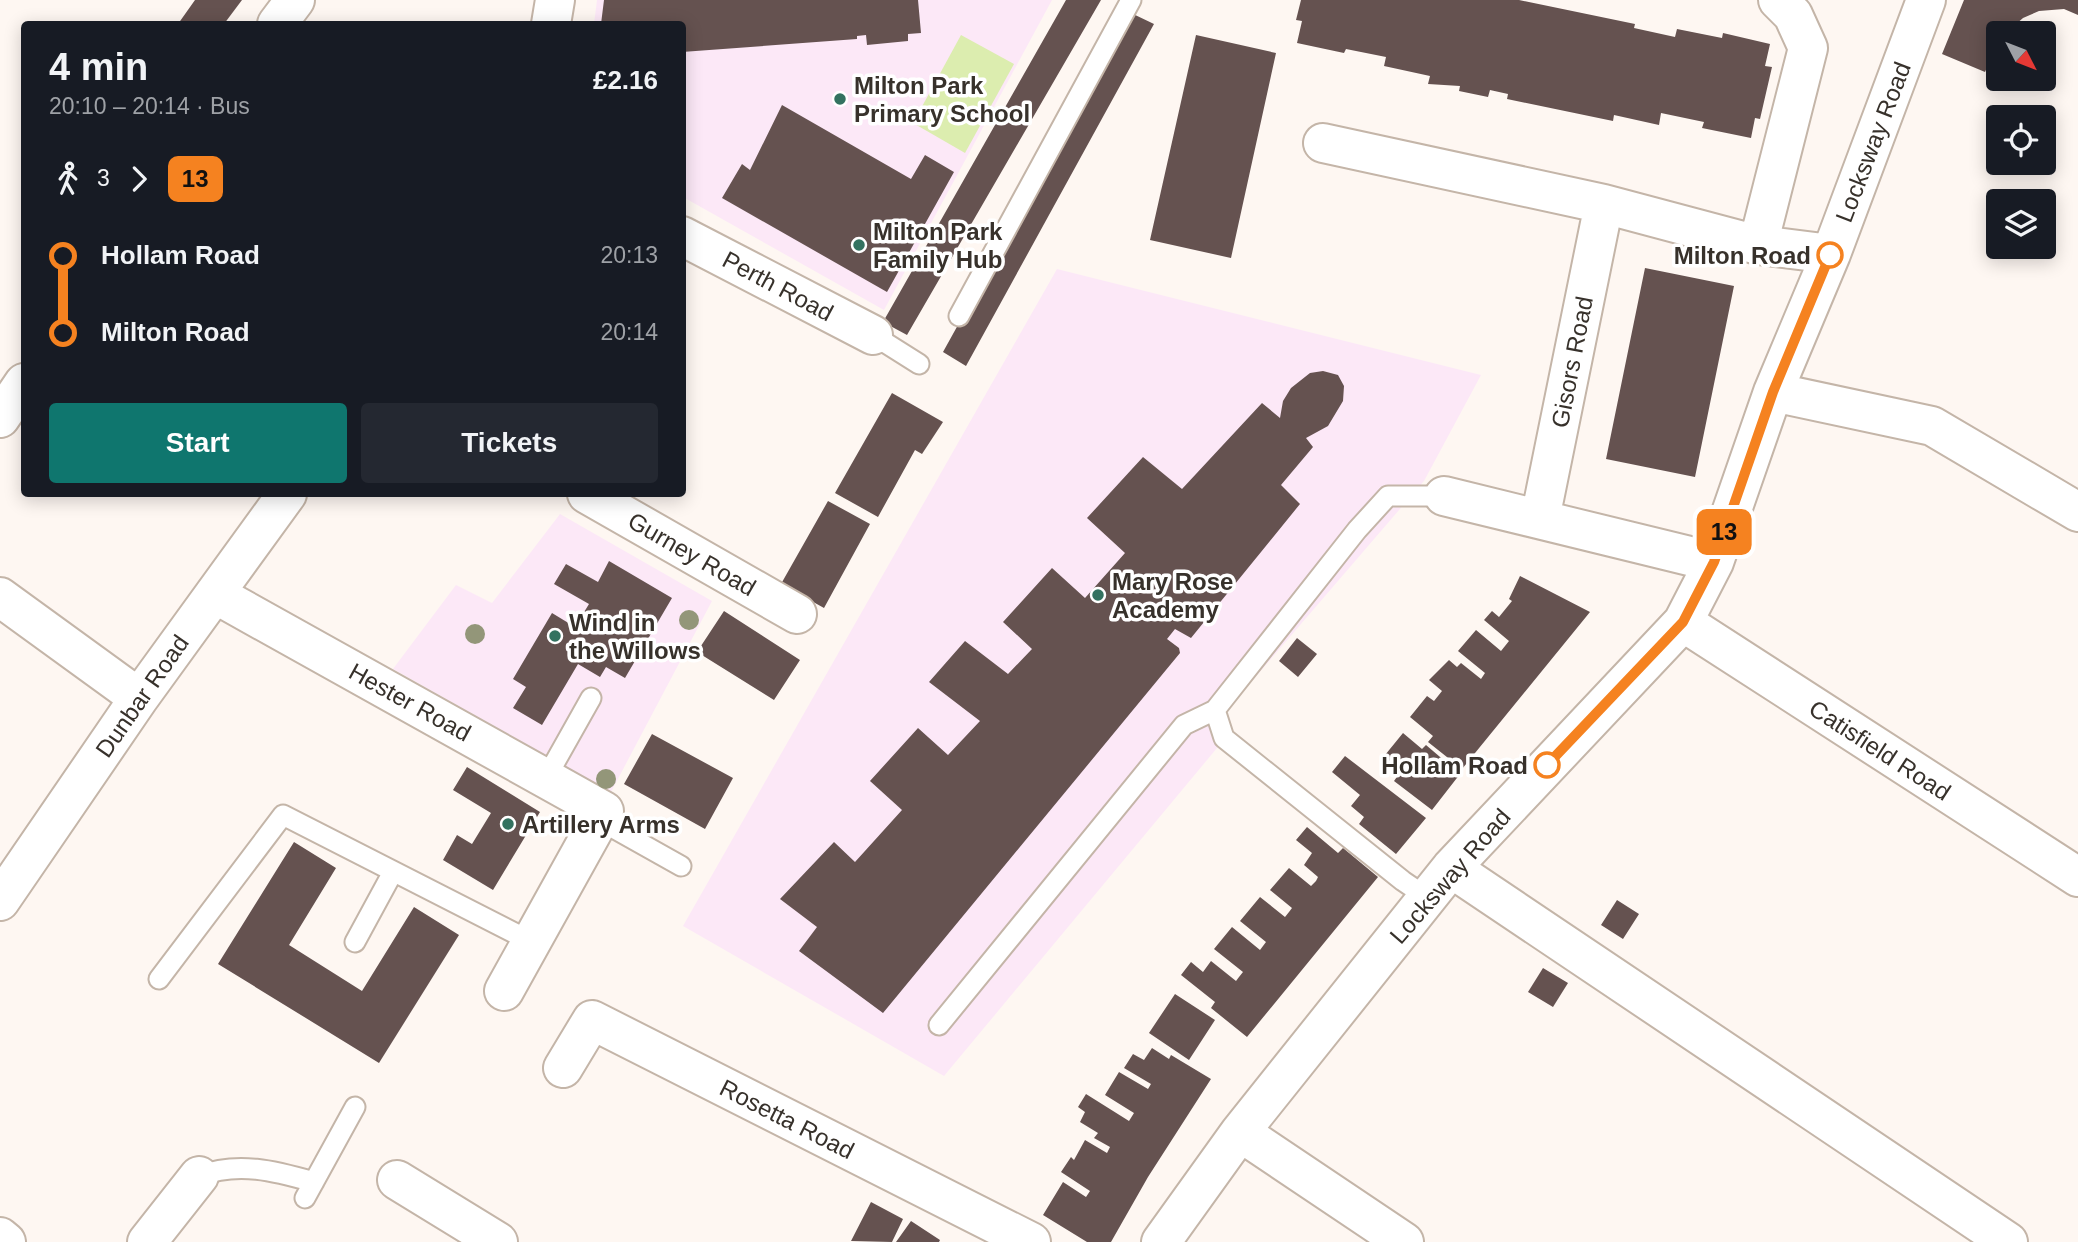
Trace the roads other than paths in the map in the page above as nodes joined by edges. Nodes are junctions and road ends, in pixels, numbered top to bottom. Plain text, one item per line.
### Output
1 (295, 0) edge
2 (555, 0) edge
3 (1131, 0) edge
4 (1778, 0) edge
5 (1926, 0) edge
6 (279, 21) edge
7 (552, 21) edge
8 (1323, 143) dead end
9 (1604, 205) junction
10 (686, 238) edge
11 (1758, 245) junction
12 (1830, 254) junction
13 (958, 316) dead end
14 (873, 335) joint
15 (919, 364) dead end
16 (21, 387) edge
17 (1773, 392) junction
18 (0, 418) edge
19 (1444, 496) joint
20 (285, 497) edge
21 (592, 497) edge
22 (2075, 501) edge
23 (1540, 519) junction
24 (1714, 562) junction
25 (215, 594) junction
26 (0, 597) edge
27 (797, 614) dead end
28 (1683, 622) junction
29 (139, 698) junction
30 (591, 698) dead end
31 (1215, 710) junction
32 (546, 778) junction
33 (602, 816) junction
34 (681, 866) dead end
35 (1451, 868) junction
36 (393, 872) junction
37 (2078, 877) edge
38 (1428, 898) junction
39 (0, 901) edge
40 (355, 942) dead end
41 (532, 942) junction
42 (159, 979) dead end
43 (504, 991) dead end
44 (939, 1025) dead end
45 (563, 1068) dead end
46 (355, 1107) dead end
47 (1240, 1132) junction
48 (199, 1176) joint
49 (397, 1180) dead end
50 (0, 1237) edge
51 (486, 1239) edge
52 (6, 1242) edge
53 (147, 1242) edge
54 (1031, 1242) edge
55 (1160, 1242) edge
56 (1404, 1242) edge
57 (2008, 1242) edge

1 - 6 street
2 - 7 street
3 - 13 lane
4 - 11 street
5 - 12 street, Locksway Road
8 - 9 street
9 - 11 street
9 - 23 street, Gisors Road
10 - 14 street, Perth Road
11 - 12 street
12 - 17 street, Locksway Road
14 - 15 lane
16 - 18 street
17 - 22 street
17 - 24 street, Locksway Road
19 - 23 street
19 - 31 lane
20 - 25 street, Dunbar Road
21 - 27 street, Gurney Road
23 - 24 street
24 - 28 street, Locksway Road
25 - 29 street, Dunbar Road
25 - 32 street, Hester Road
26 - 29 street
28 - 35 street, Locksway Road
28 - 37 street, Catisfield Road
29 - 39 street, Dunbar Road
30 - 32 lane
31 - 38 lane
31 - 44 lane
32 - 33 street, Hester Road
33 - 34 lane
33 - 41 street
35 - 38 street, Locksway Road
35 - 57 street
36 - 40 lane
36 - 41 lane
36 - 42 lane
38 - 47 street, Locksway Road
41 - 43 street
45 - 54 street, Rosetta Road
46 - 48 lane
47 - 55 street, Locksway Road
47 - 56 street
48 - 53 street
49 - 51 street
50 - 52 street

